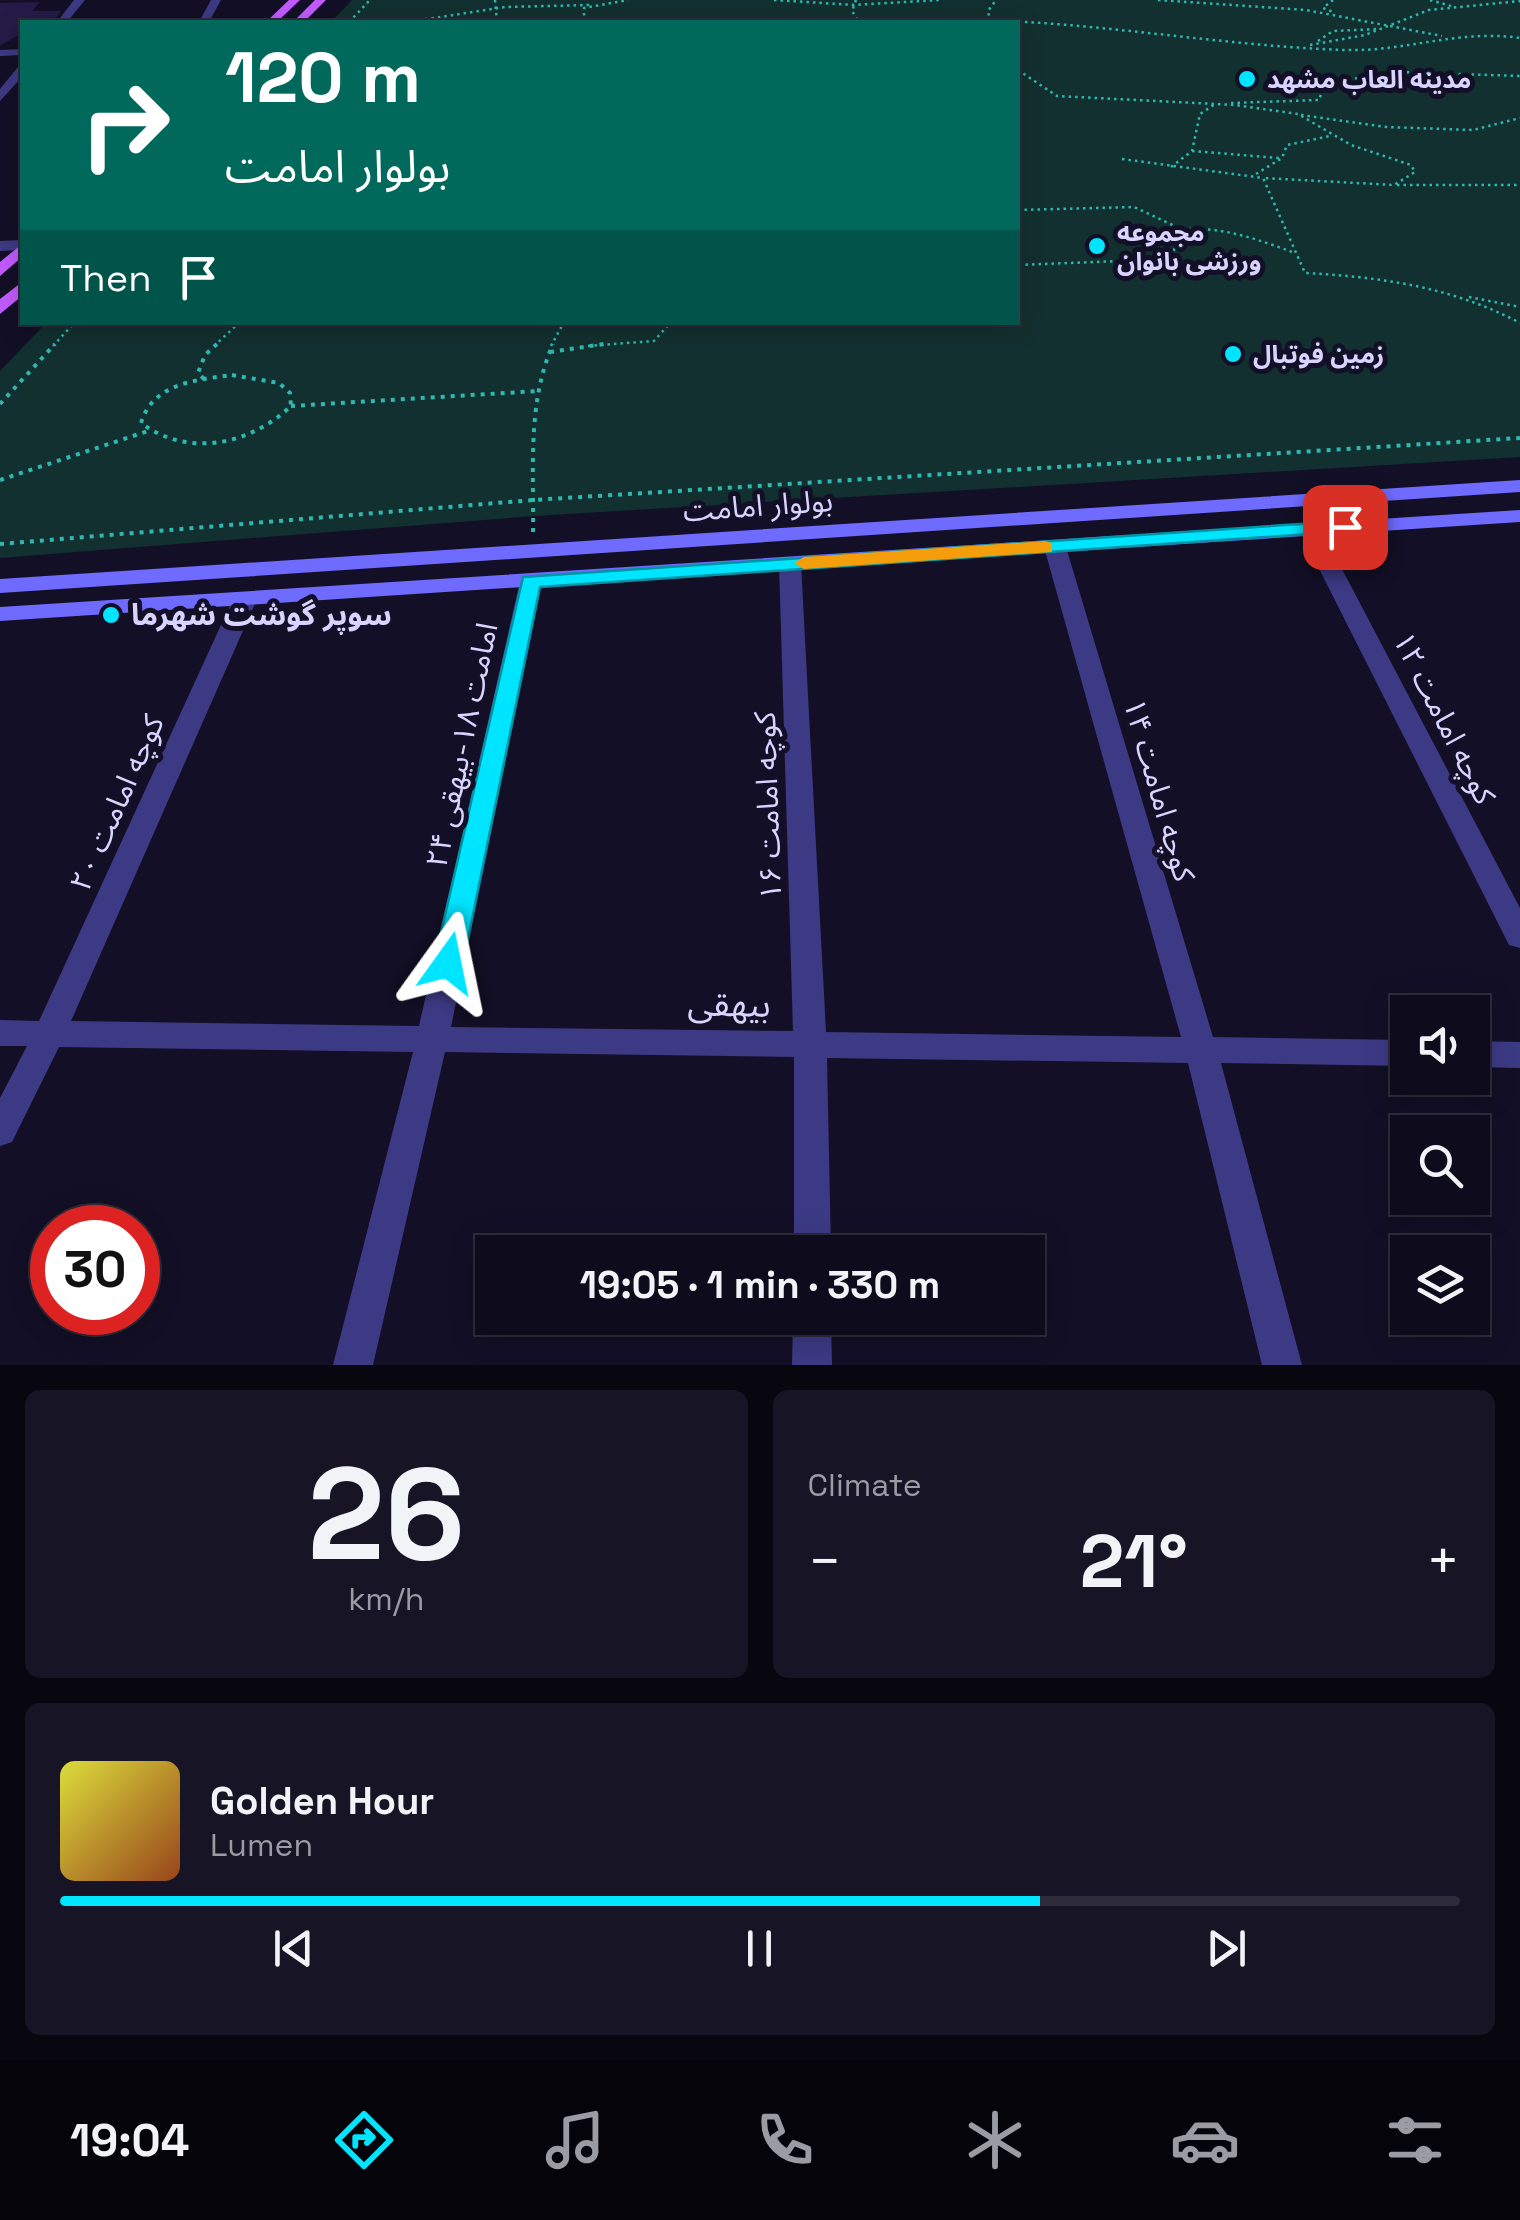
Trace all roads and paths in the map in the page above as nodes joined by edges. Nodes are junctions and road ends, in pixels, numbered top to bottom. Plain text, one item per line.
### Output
1 (80, 0) edge
2 (295, 0) edge
3 (321, 0) edge
4 (370, 0) edge
5 (495, 0) edge
6 (628, 0) edge
7 (774, 0) edge
8 (856, 0) edge
9 (939, 0) edge
10 (996, 0) edge
11 (1158, 0) edge
12 (1333, 0) edge
13 (1430, 0) edge
14 (1490, 0) edge
15 (1520, 1) edge
16 (1504, 4) junction
17 (591, 5) junction
18 (854, 6) junction
19 (1456, 8) junction
20 (1520, 8) edge
21 (498, 9) junction
22 (1345, 17) junction
23 (64, 20) edge
24 (273, 20) edge
25 (300, 20) edge
26 (351, 20) edge
27 (373, 20) edge
28 (497, 20) edge
29 (584, 20) edge
30 (857, 20) edge
31 (989, 20) edge
32 (1020, 23) edge
33 (1383, 28) junction
34 (1448, 37) junction
35 (1520, 38) edge
36 (1318, 41) junction
37 (1306, 47) junction
38 (1020, 71) edge
39 (20, 72) edge
40 (1520, 76) edge
41 (0, 97) edge
42 (1214, 104) junction
43 (1298, 114) junction
44 (1520, 118) edge
45 (1334, 136) junction
46 (1192, 151) junction
47 (1282, 158) junction
48 (1122, 159) dead end
49 (1171, 166) junction
50 (1254, 176) junction
51 (1264, 178) junction
52 (1394, 185) junction
53 (1520, 185) edge
54 (1020, 210) edge
55 (1181, 229) junction
56 (1164, 234) dead end
57 (20, 249) edge
58 (1295, 253) junction
59 (1020, 265) edge
60 (0, 270) edge
61 (20, 289) edge
62 (1443, 292) junction
63 (1520, 306) edge
64 (0, 309) edge
65 (1520, 323) edge
66 (71, 325) edge
67 (238, 325) edge
68 (563, 325) edge
69 (668, 325) edge
70 (550, 352) junction
71 (204, 378) junction
72 (538, 392) junction
73 (0, 404) edge
74 (291, 406) junction
75 (148, 430) junction
76 (1520, 438) edge
77 (0, 480) edge
78 (1520, 486) edge
79 (533, 500) junction
80 (1520, 516) edge
81 (1310, 529) junction
82 (0, 544) edge
83 (1054, 547) junction
84 (533, 550) junction
85 (790, 564) junction
86 (531, 581) junction
87 (0, 586) edge
88 (245, 599) junction
89 (0, 614) edge
90 (1520, 937) edge
91 (0, 1033) edge
92 (49, 1034) junction
93 (432, 1039) junction
94 (810, 1045) junction
95 (1202, 1050) junction
96 (1390, 1053) edge
97 (1490, 1054) edge
98 (1520, 1055) edge
99 (0, 1132) edge
100 (812, 1235) edge
101 (812, 1335) edge
102 (352, 1365) edge
103 (812, 1365) edge
104 (1282, 1365) edge

1 - 23 street
2 - 24 main road
3 - 25 main road
4 - 26 path
5 - 21 path
6 - 17 path
7 - 18 path
8 - 18 path
9 - 18 path
10 - 31 path
11 - 22 path
12 - 22 path
13 - 19 path
14 - 16 path
15 - 16 path
16 - 19 path
16 - 20 path
17 - 21 path
17 - 29 path
18 - 30 path
19 - 33 path
21 - 27 path
21 - 28 path
22 - 33 path
32 - 37 path
33 - 34 path
33 - 36 path
33 - 36 path
34 - 35 path
34 - 37 path
36 - 37 path
38 - 42 path
39 - 41 street
40 - 42 path
42 - 43 path
42 - 46 path
43 - 44 path
43 - 45 path
45 - 47 path
45 - 52 path
46 - 47 path
46 - 49 path
47 - 50 path
48 - 49 path
49 - 50 path
50 - 51 path
51 - 52 path
51 - 58 path
52 - 53 path
54 - 55 path
55 - 56 path
55 - 58 path
55 - 59 path
57 - 60 main road
58 - 62 path
61 - 64 main road
62 - 63 path
62 - 65 path
66 - 73 path
67 - 71 path
68 - 70 path
69 - 70 path
70 - 72 path
71 - 74 path
71 - 75 path
72 - 74 path
72 - 79 path
74 - 75 path
75 - 77 path
76 - 79 path
78 - 84 main road, بولوار امامت
79 - 82 path
79 - 84 path
80 - 81 main road, بولوار امامت
81 - 83 main road, بولوار امامت
81 - 90 street, کوچه امامت ۱۲
83 - 85 main road, بولوار امامت
83 - 95 street, کوچه امامت ۱۴
84 - 87 main road, بولوار امامت
85 - 86 main road, بولوار امامت
85 - 94 street, کوچه امامت ۱۶
86 - 88 main road, بولوار امامت
86 - 93 street, امامت ۱۸-بیهقی ۲۴
88 - 89 main road, بولوار امامت
88 - 92 street, کوچه امامت ۲۰
91 - 92 street, بیهقی
92 - 93 street, بیهقی
92 - 99 street, کوچه امامت ۲۰
93 - 94 street, بیهقی
93 - 102 street, امامت ۱۸-بیهقی ۲۴
94 - 95 street, بیهقی
94 - 100 street, کوچه امامت ۱۶
95 - 96 street, بیهقی
95 - 104 street, کوچه امامت ۱۴
97 - 98 street
101 - 103 street

